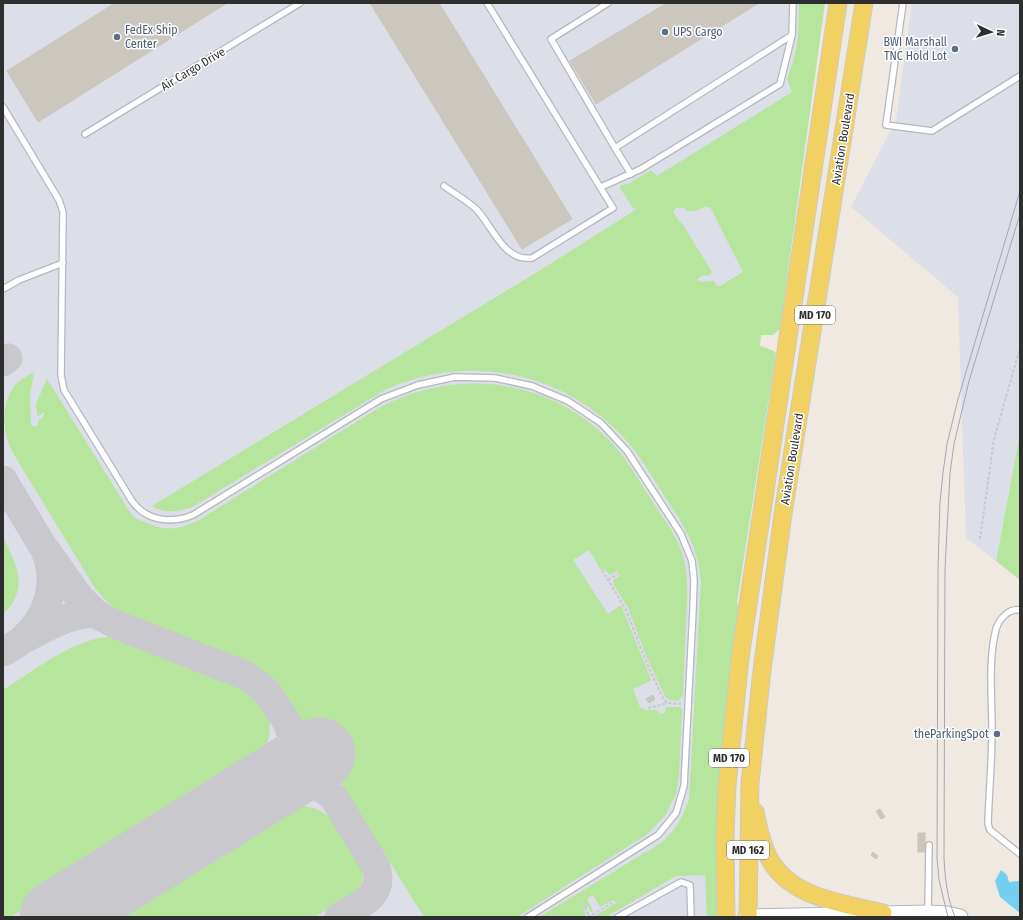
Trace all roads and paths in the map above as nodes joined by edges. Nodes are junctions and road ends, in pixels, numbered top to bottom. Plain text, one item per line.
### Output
1 (300, 3) edge
2 (487, 3) edge
3 (608, 3) edge
4 (793, 3) edge
5 (838, 3) edge
6 (864, 3) edge
7 (903, 3) edge
8 (792, 35) junction
9 (1020, 76) edge
10 (3, 107) edge
11 (85, 134) dead end
12 (615, 148) junction
13 (631, 174) junction
14 (444, 186) dead end
15 (601, 187) junction
16 (63, 263) junction
17 (3, 289) edge
18 (1020, 348) edge
19 (980, 539) dead end
20 (602, 570) dead end
21 (618, 574) dead end
22 (608, 580) junction
23 (1020, 610) edge
24 (667, 703) junction
25 (688, 704) junction
26 (648, 708) dead end
27 (750, 783) junction
28 (929, 845) dead end
29 (1020, 854) edge
30 (614, 902) dead end
31 (585, 907) dead end
32 (928, 913) junction
33 (876, 915) edge
34 (528, 917) edge
35 (589, 917) edge
36 (618, 917) edge
37 (691, 917) edge
38 (726, 917) edge
39 (747, 917) edge
40 (960, 917) edge

1 - 11 lane, Air Cargo Drive
2 - 15 lane
3 - 12 lane
4 - 8 lane
5 - 38 main road, Aviation Boulevard / MD 170
6 - 27 main road, Aviation Boulevard / MD 170
7 - 9 lane
8 - 12 lane
8 - 13 lane
10 - 16 lane
12 - 13 lane
13 - 15 lane
14 - 15 lane
16 - 17 lane
16 - 25 lane
18 - 19 path
20 - 22 path
21 - 22 path
22 - 24 path
23 - 29 lane
24 - 25 path
24 - 26 path
25 - 34 lane
27 - 33 main road, MD 170
27 - 39 main road, Aviation Boulevard / MD 162
28 - 32 lane
30 - 35 path
31 - 35 path
32 - 33 main road, MD 170
32 - 40 main road, MD 170
33 - 39 main road, MD 170
36 - 37 lane

